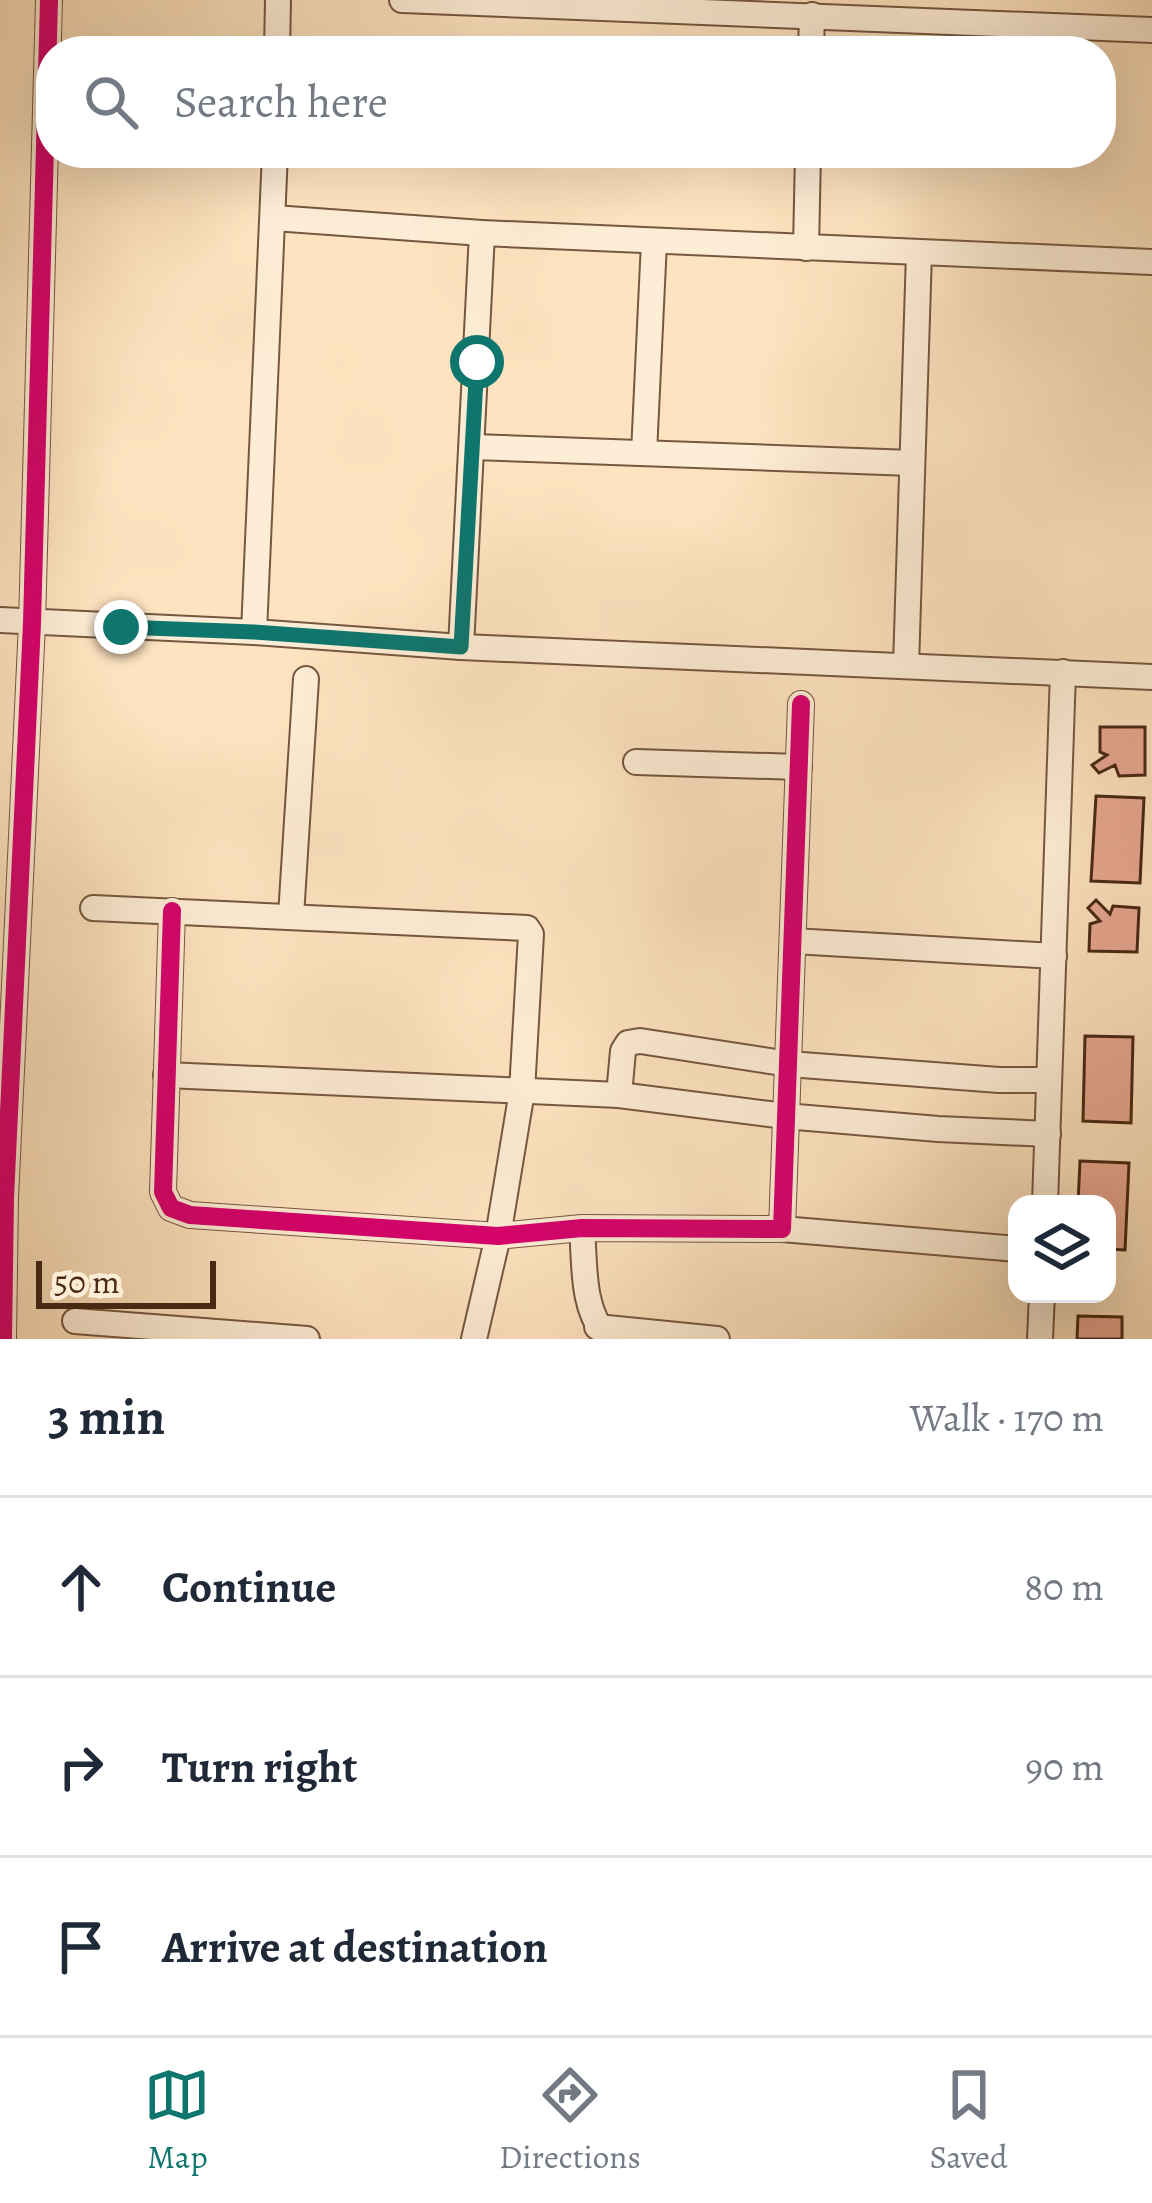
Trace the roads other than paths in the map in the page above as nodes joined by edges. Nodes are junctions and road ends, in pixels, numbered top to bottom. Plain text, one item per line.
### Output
1 (49, 0) edge
2 (278, 0) edge
3 (402, 0) edge
4 (812, 15) junction
5 (1152, 31) edge
6 (48, 36) edge
7 (277, 36) edge
8 (811, 36) edge
9 (44, 168) edge
10 (275, 168) edge
11 (808, 168) edge
12 (274, 218) junction
13 (482, 233) junction
14 (654, 242) junction
15 (806, 248) junction
16 (919, 253) junction
17 (1152, 262) edge
18 (473, 447) junction
19 (644, 453) junction
20 (912, 463) junction
21 (0, 620) edge
22 (32, 623) junction
23 (254, 632) junction
24 (461, 647) junction
25 (906, 666) junction
26 (1063, 673) junction
27 (1152, 677) edge
28 (306, 679) dead end
29 (801, 704) dead end
30 (636, 762) dead end
31 (799, 767) junction
32 (93, 908) dead end
33 (172, 911) junction
34 (291, 916) junction
35 (793, 941) junction
36 (1054, 956) junction
37 (789, 1064) junction
38 (166, 1075) junction
39 (1049, 1080) junction
40 (522, 1091) junction
41 (619, 1096) junction
42 (785, 1116) junction
43 (1048, 1134) junction
44 (1045, 1195) edge
45 (3, 1198) edge
46 (582, 1228) junction
47 (782, 1229) junction
48 (498, 1236) junction
49 (1008, 1248) edge
50 (1042, 1303) edge
51 (75, 1321) dead end
52 (603, 1333) edge
53 (271, 1338) edge
54 (3, 1339) edge
55 (307, 1339) edge
56 (474, 1339) edge
57 (717, 1339) edge
58 (1040, 1339) edge

1 - 6 street
2 - 7 street
3 - 4 street
4 - 5 street
4 - 8 street
9 - 22 street
10 - 12 street
11 - 15 street
12 - 13 street
12 - 23 street
13 - 14 street
13 - 18 street
14 - 15 street
14 - 19 street
15 - 16 street
16 - 17 street
16 - 20 street
18 - 19 street
18 - 24 street
19 - 20 street
20 - 25 street
21 - 22 street
22 - 23 street
22 - 45 street
23 - 24 street
24 - 25 street
25 - 26 street
26 - 27 street
26 - 36 street
28 - 34 street
29 - 31 street
30 - 31 street
31 - 35 street
32 - 33 street
33 - 34 street
33 - 38 street
34 - 40 street
35 - 36 street
35 - 37 street
36 - 39 street
37 - 39 street
37 - 41 street
37 - 42 street
38 - 40 street
38 - 48 street
39 - 43 street
40 - 41 street
40 - 48 street
41 - 42 street
42 - 43 street
42 - 47 street
43 - 44 street
45 - 54 street
46 - 47 street
46 - 48 street
46 - 52 street
47 - 49 street
48 - 56 street
50 - 58 street
51 - 53 street
52 - 57 street
53 - 55 street

